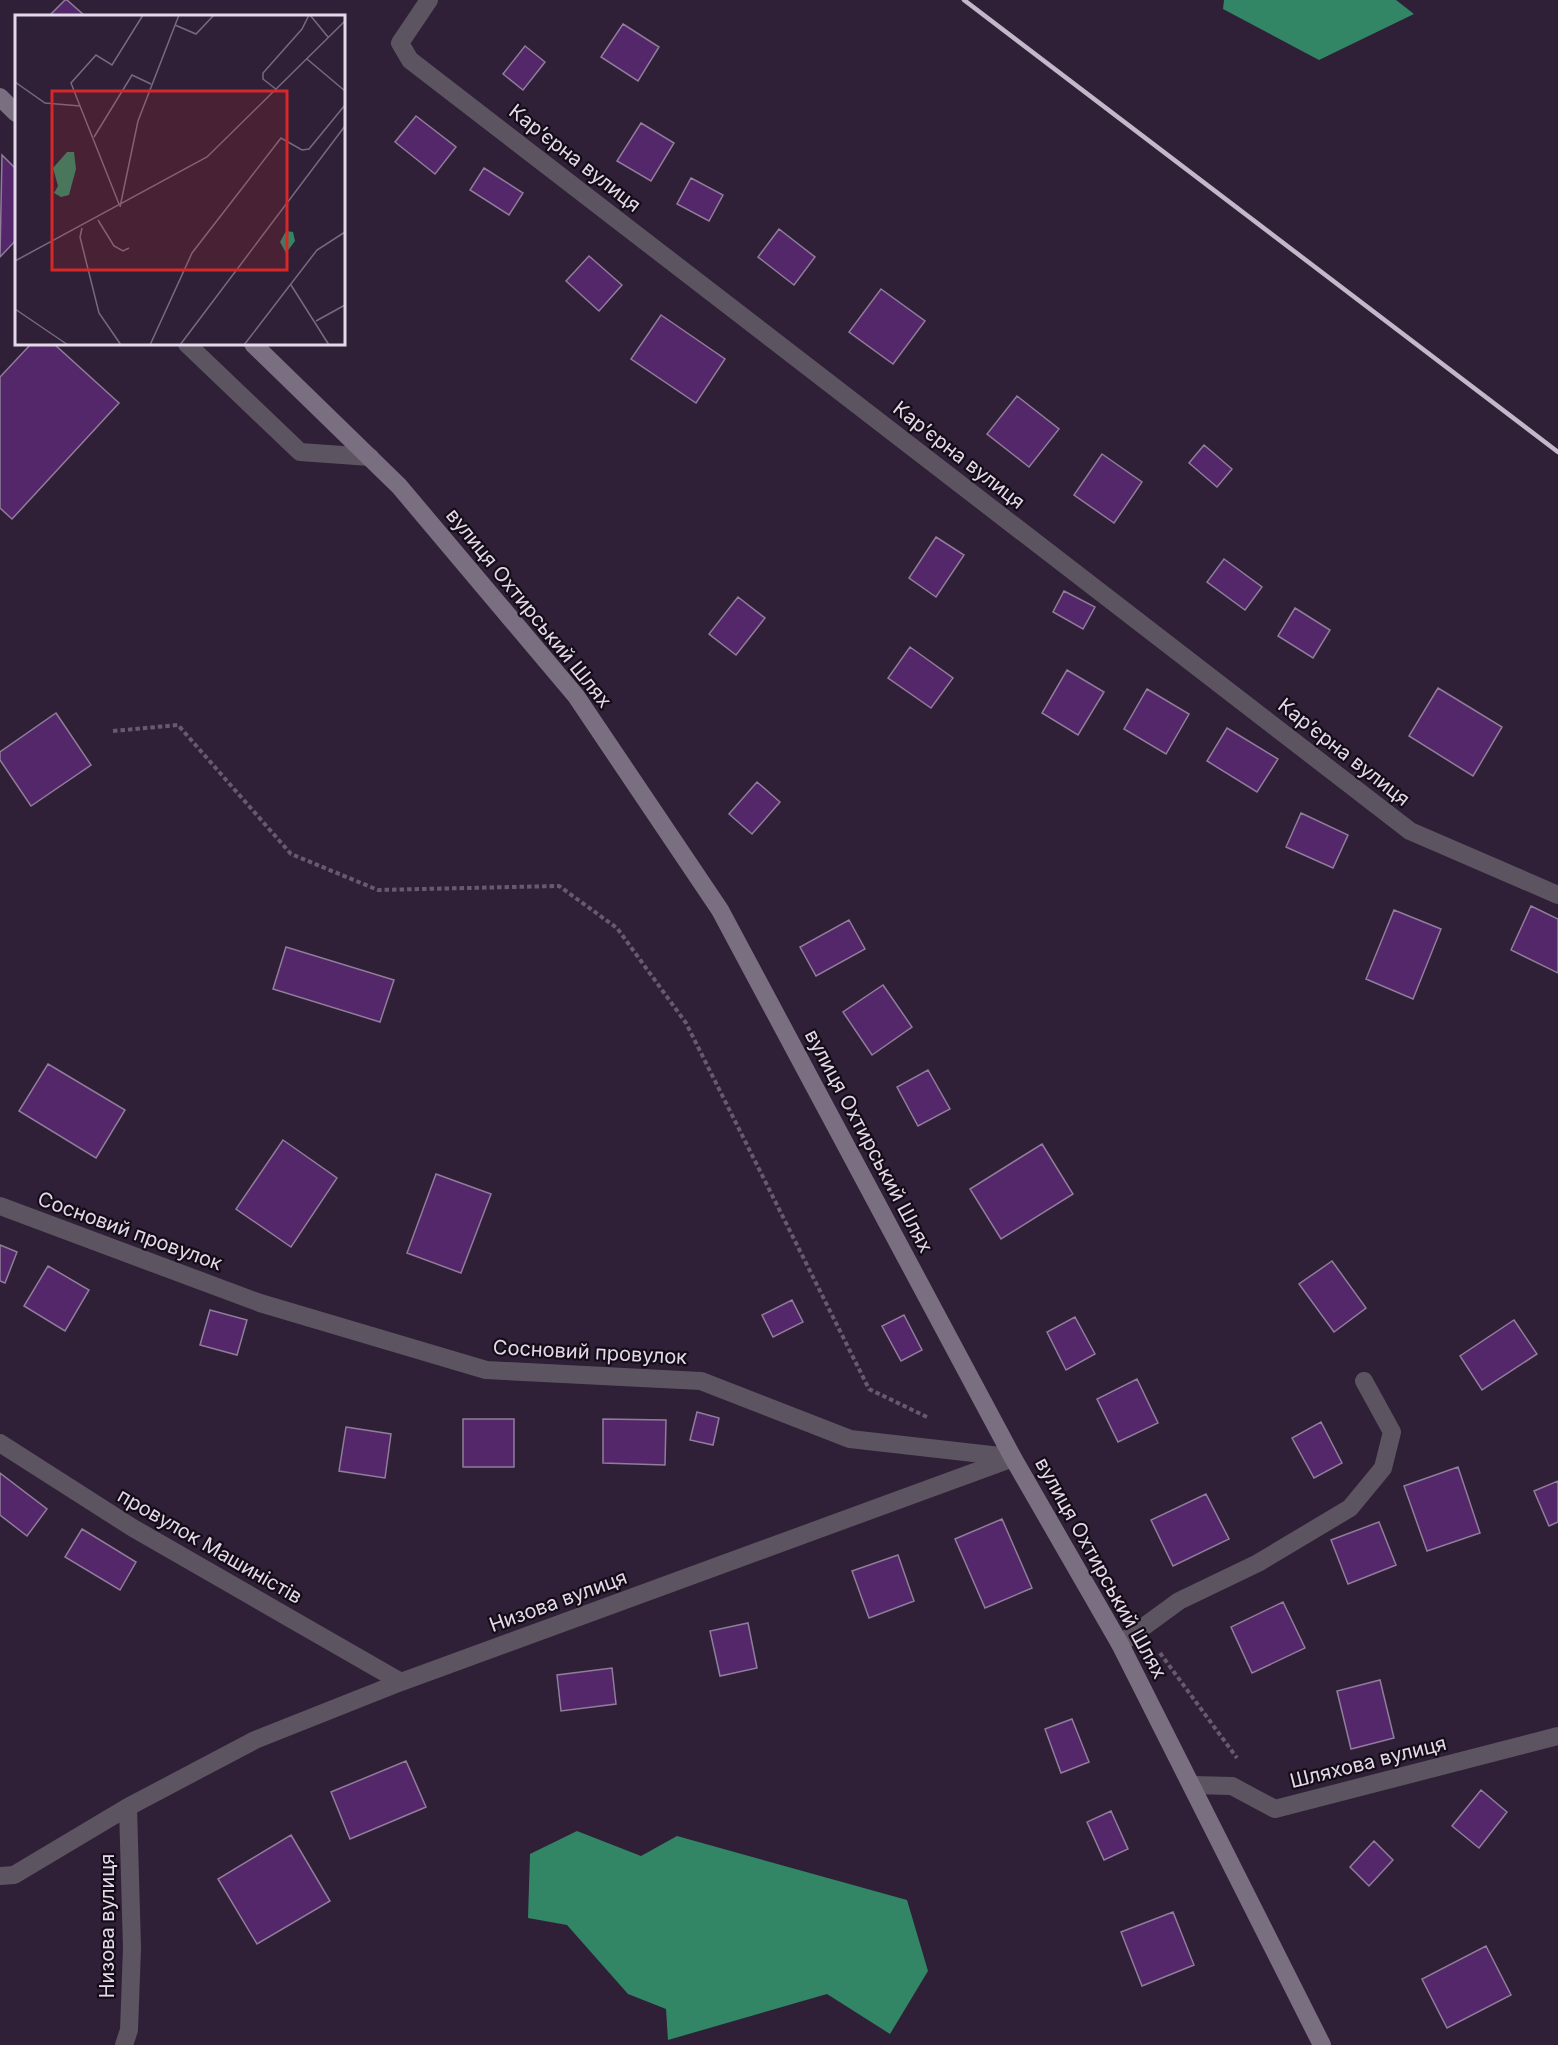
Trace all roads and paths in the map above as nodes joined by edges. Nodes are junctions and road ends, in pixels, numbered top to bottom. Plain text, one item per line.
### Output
1 (429, 0) edge
2 (0, 97) edge
3 (15, 112) edge
4 (189, 345) edge
5 (254, 345) edge
6 (370, 458) junction
7 (112, 731) dead end
8 (1558, 895) edge
9 (0, 1206) edge
10 (1364, 1381) dead end
11 (931, 1418) dead end
12 (0, 1443) edge
13 (1013, 1458) junction
14 (1141, 1627) junction
15 (1119, 1644) junction
16 (401, 1682) junction
17 (1558, 1736) edge
18 (1239, 1761) dead end
19 (1192, 1785) junction
20 (128, 1807) junction
21 (0, 1876) edge
22 (124, 2045) edge
23 (1322, 2045) edge

1 - 8 street, Карʼєрна вулиця
2 - 3 main road
4 - 6 street
5 - 6 main road, вулиця Охтирський Шлях
6 - 13 main road, вулиця Охтирський Шлях
7 - 11 path
9 - 13 street, Сосновий провулок
10 - 14 street
12 - 16 street, провулок Машиністів
13 - 15 main road, вулиця Охтирський Шлях
13 - 16 street, Низова вулиця
14 - 15 street
14 - 18 path
15 - 19 main road, вулиця Охтирський Шлях
16 - 20 street, Низова вулиця
17 - 19 street, Шляхова вулиця
19 - 23 main road, вулиця Охтирський Шлях
20 - 21 street, Низова вулиця
20 - 22 street, Низова вулиця

